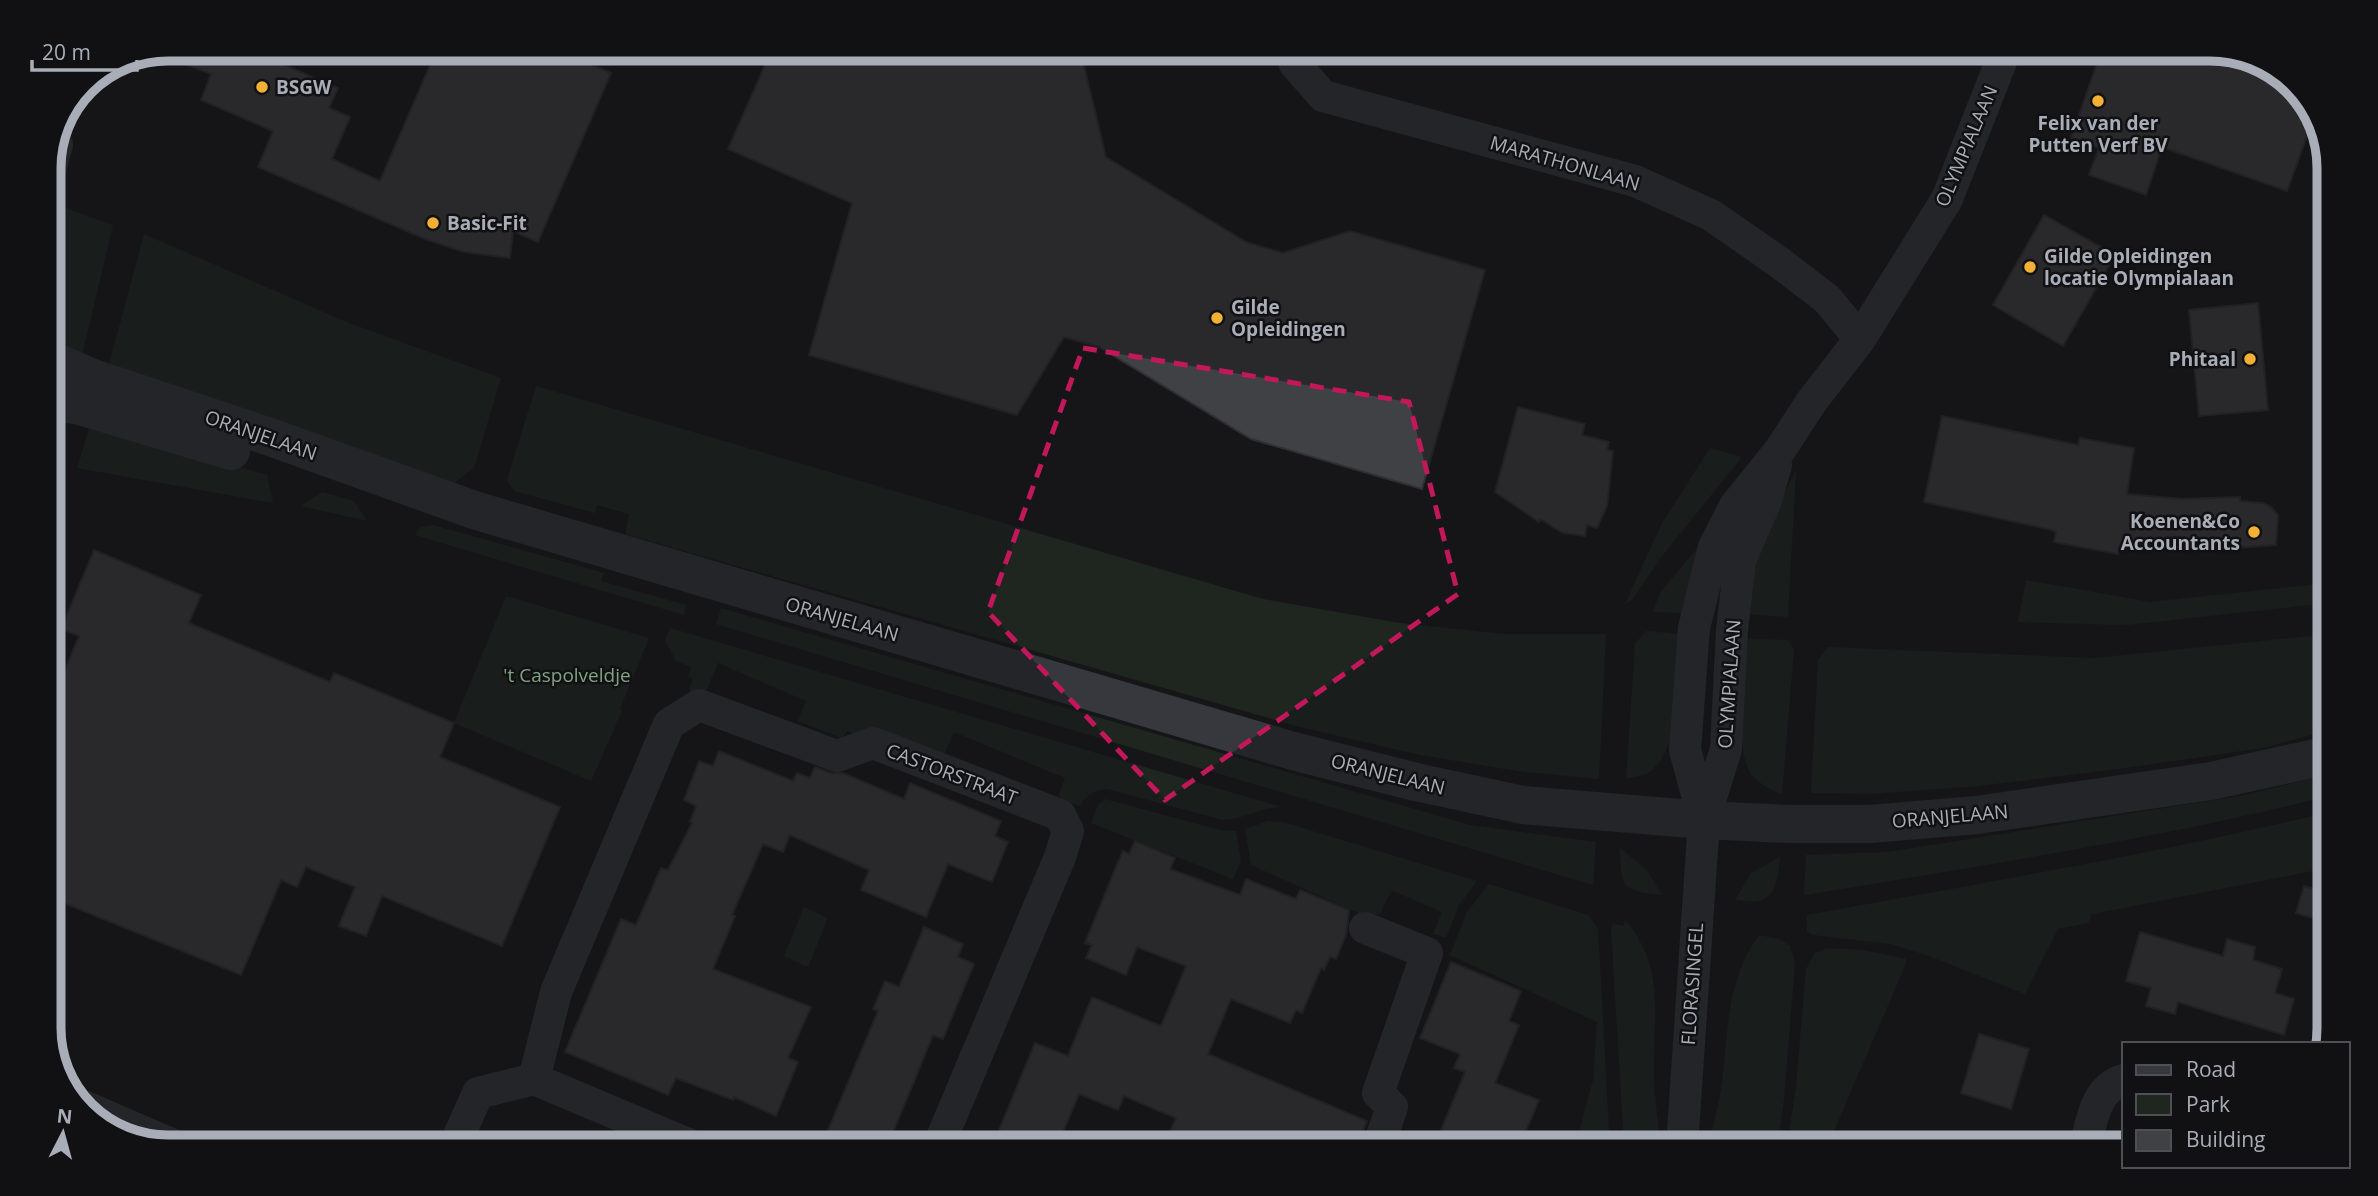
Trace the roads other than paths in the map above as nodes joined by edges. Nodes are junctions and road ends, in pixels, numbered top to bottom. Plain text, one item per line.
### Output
1 (1295, 61) edge
2 (2001, 61) edge
3 (1860, 339) junction
4 (61, 364) edge
5 (61, 403) edge
6 (474, 510) junction
7 (2317, 758) edge
8 (1704, 820) junction
9 (1365, 928) dead end
10 (534, 1079) junction
11 (2122, 1080) edge
12 (110, 1118) edge
13 (141, 1131) edge
14 (459, 1135) edge
15 (667, 1135) edge
16 (943, 1135) edge
17 (1382, 1135) edge
18 (1683, 1135) edge
19 (2089, 1135) edge

1 - 3 street, MARATHONLAAN
2 - 3 street, OLYMPIALAAN
3 - 8 street, OLYMPIALAAN
4 - 6 street, ORANJELAAN
5 - 6 street, ORANJELAAN
6 - 8 street, ORANJELAAN
7 - 8 street, ORANJELAAN
8 - 18 street, FLORASINGEL
9 - 17 street
10 - 14 street
10 - 15 street
10 - 16 street, CASTORSTRAAT
11 - 19 street
12 - 13 street

